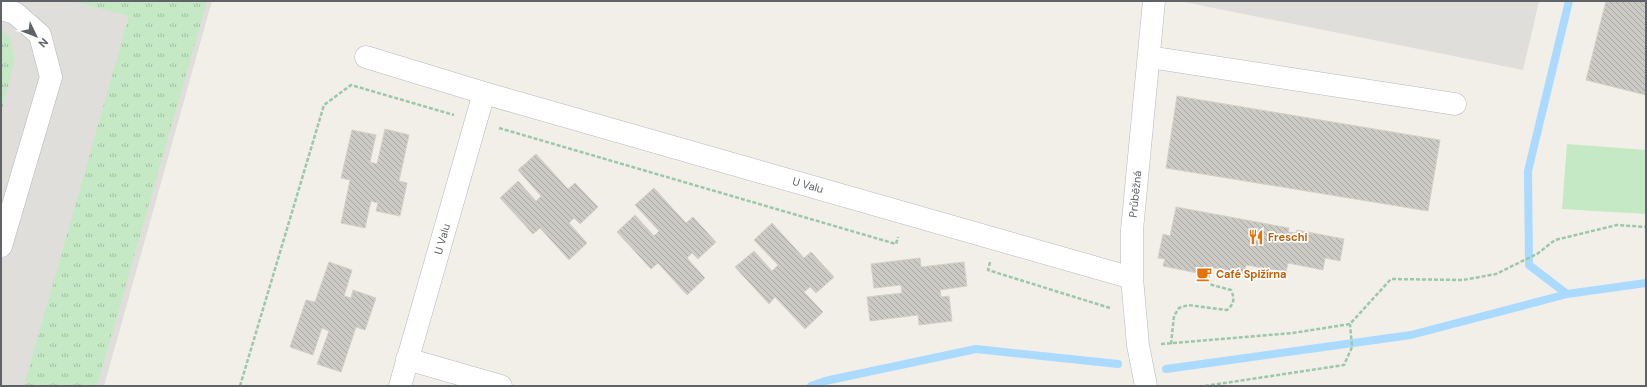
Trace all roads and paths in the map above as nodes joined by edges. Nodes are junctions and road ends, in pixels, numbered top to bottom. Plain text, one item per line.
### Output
1 (1154, 1) edge
2 (1, 9) edge
3 (366, 57) dead end
4 (1149, 57) junction
5 (484, 92) junction
6 (1455, 104) dead end
7 (476, 121) junction
8 (1646, 227) edge
9 (899, 233) dead end
10 (1, 246) edge
11 (990, 259) dead end
12 (1210, 268) dead end
13 (1132, 278) junction
14 (1111, 308) dead end
15 (1350, 324) junction
16 (1172, 344) junction
17 (1138, 345) junction
18 (407, 359) junction
19 (240, 386) edge
20 (400, 386) edge
21 (500, 386) edge
22 (1146, 386) edge
23 (1205, 386) edge

1 - 4 street, Průběžná
2 - 10 street
3 - 5 street, U Valu
4 - 6 street
4 - 13 street, Průběžná
5 - 7 street, U Valu
5 - 13 street, U Valu
7 - 9 path
7 - 18 street, U Valu
7 - 19 path
8 - 15 path
11 - 14 path
12 - 16 path
13 - 17 street, Průběžná
15 - 16 path
15 - 23 path
16 - 17 path
17 - 22 street, Průběžná
18 - 20 street, U Valu
18 - 21 street

